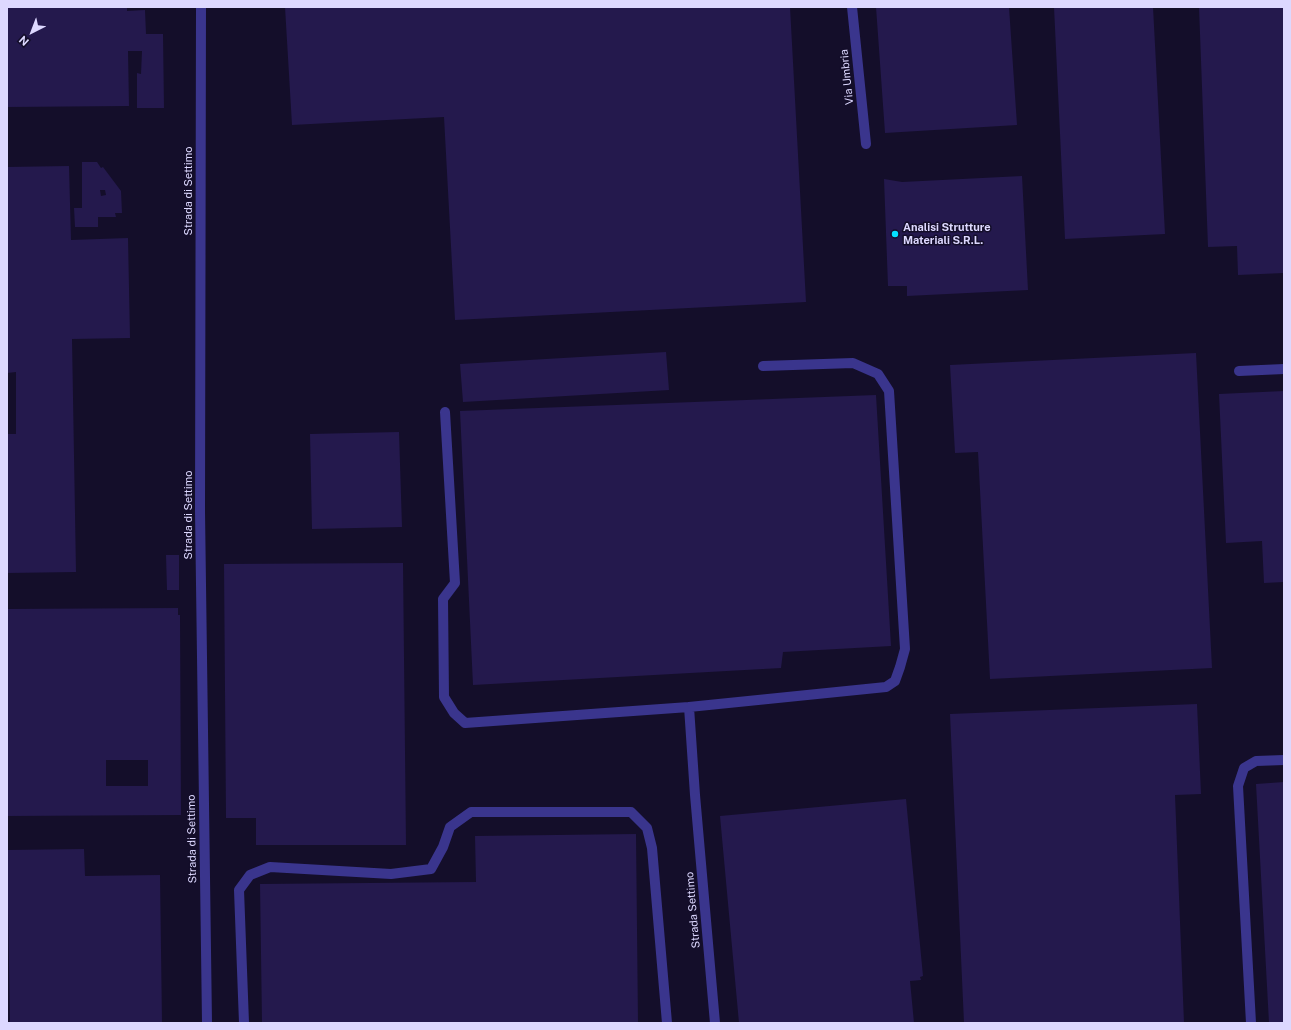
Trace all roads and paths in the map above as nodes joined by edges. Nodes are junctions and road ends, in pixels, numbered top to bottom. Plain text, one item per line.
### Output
1 (201, 7) edge
2 (852, 7) edge
3 (866, 144) dead end
4 (763, 366) dead end
5 (1284, 369) edge
6 (1240, 371) dead end
7 (445, 412) dead end
8 (689, 707) junction
9 (1284, 760) edge
10 (207, 1023) edge
11 (244, 1023) edge
12 (667, 1023) edge
13 (714, 1023) edge
14 (1251, 1023) edge

1 - 10 street, Strada di Settimo
2 - 3 street, Via Umbria
4 - 8 street
5 - 6 street
7 - 8 street
8 - 13 street, Strada Settimo
9 - 14 street
11 - 12 street

